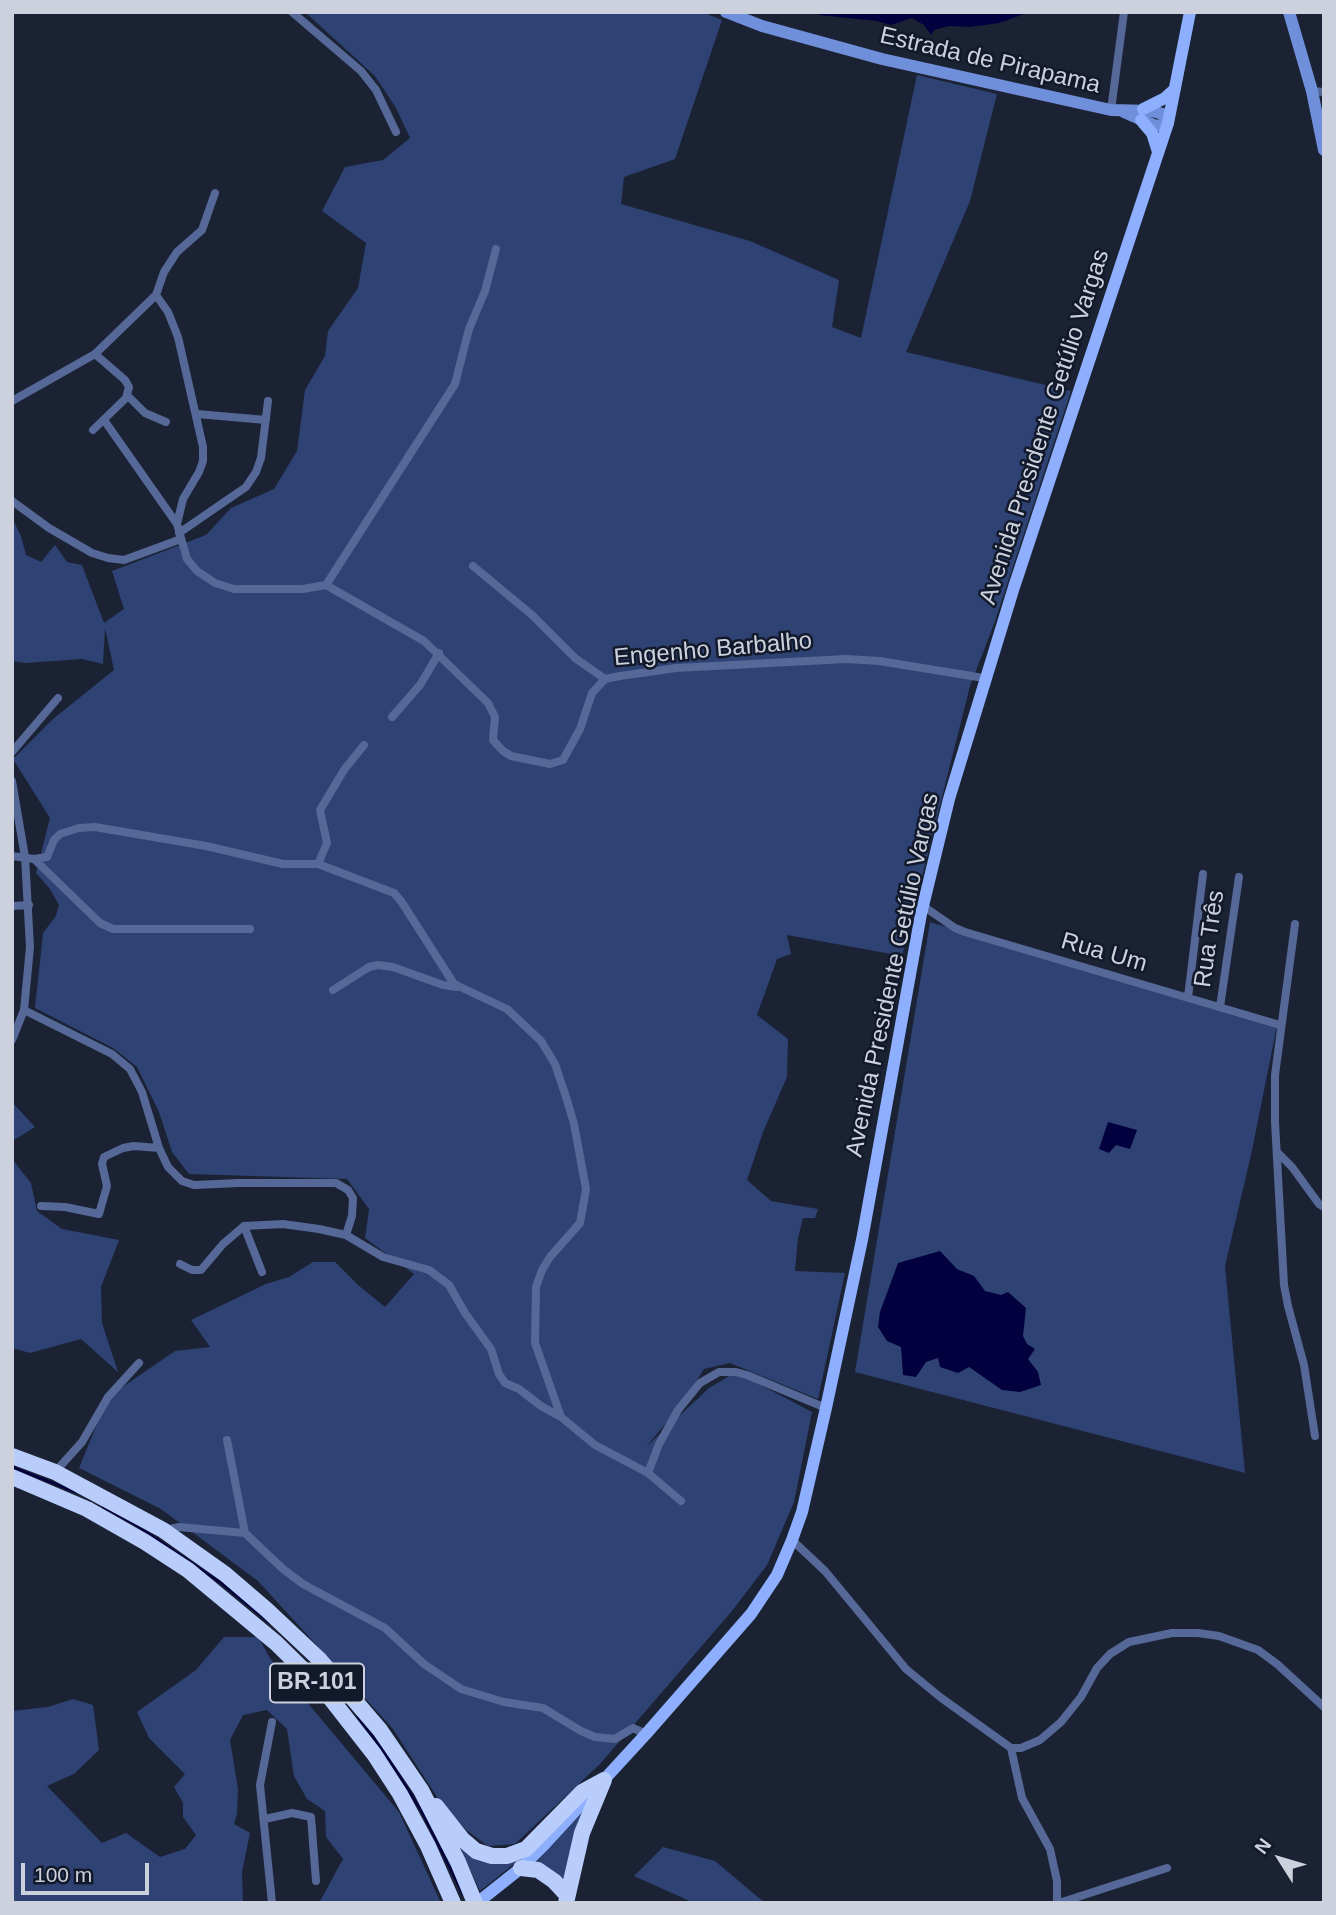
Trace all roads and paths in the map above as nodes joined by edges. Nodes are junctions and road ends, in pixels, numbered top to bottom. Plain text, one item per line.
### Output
1 (292, 12) edge
2 (726, 12) edge
3 (1124, 12) edge
4 (1191, 12) edge
5 (1289, 12) edge
6 (1175, 89) junction
7 (1318, 91) edge
8 (1117, 111) junction
9 (1142, 115) junction
10 (1168, 123) junction
11 (396, 132) dead end
12 (1324, 150) edge
13 (1158, 153) junction
14 (215, 193) dead end
15 (496, 249) dead end
16 (156, 295) junction
17 (95, 354) junction
18 (127, 395) junction
19 (12, 401) edge
20 (268, 401) dead end
21 (197, 414) junction
22 (104, 420) junction
23 (266, 420) junction
24 (166, 422) dead end
25 (93, 430) dead end
26 (12, 501) edge
27 (179, 532) junction
28 (474, 566) dead end
29 (326, 585) junction
30 (439, 653) junction
31 (984, 678) junction
32 (604, 679) junction
33 (58, 698) dead end
34 (392, 718) dead end
35 (364, 745) dead end
36 (12, 752) edge
37 (12, 782) edge
38 (12, 856) edge
39 (25, 857) junction
40 (34, 859) junction
41 (318, 864) junction
42 (1203, 874) dead end
43 (1239, 877) dead end
44 (29, 905) junction
45 (12, 906) edge
46 (923, 906) junction
47 (1295, 924) dead end
48 (250, 929) dead end
49 (460, 988) junction
50 (333, 990) dead end
51 (1188, 997) junction
52 (1220, 1007) junction
53 (24, 1010) junction
54 (12, 1015) edge
55 (20, 1021) junction
56 (1280, 1025) junction
57 (12, 1040) edge
58 (159, 1148) junction
59 (1277, 1152) junction
60 (41, 1206) dead end
61 (1324, 1207) edge
62 (244, 1226) junction
63 (346, 1235) junction
64 (180, 1264) dead end
65 (262, 1272) dead end
66 (139, 1363) dead end
67 (826, 1408) junction
68 (561, 1417) junction
69 (1315, 1436) dead end
70 (227, 1440) dead end
71 (12, 1457) edge
72 (55, 1472) junction
73 (648, 1473) junction
74 (12, 1477) edge
75 (681, 1502) dead end
76 (163, 1530) junction
77 (245, 1533) junction
78 (792, 1540) junction
79 (1324, 1707) edge
80 (272, 1722) dead end
81 (646, 1734) junction
82 (1011, 1748) junction
83 (604, 1780) junction
84 (423, 1794) junction
85 (265, 1819) junction
86 (521, 1868) junction
87 (1167, 1868) dead end
88 (316, 1881) dead end
89 (451, 1898) edge
90 (566, 1899) edge
91 (272, 1903) edge
92 (476, 1903) edge
93 (1058, 1903) edge

1 - 11 street
2 - 8 main road, Estrada de Pirapama
3 - 8 street
4 - 6 main road, Avenida Presidente Getúlio Vargas
5 - 7 main road
6 - 9 main road
6 - 10 main road, Avenida Presidente Getúlio Vargas
7 - 12 main road
8 - 9 main road, Estrada de Pirapama
9 - 10 main road
9 - 13 main road
10 - 13 main road, Avenida Presidente Getúlio Vargas
13 - 31 main road, Avenida Presidente Getúlio Vargas
14 - 16 street
15 - 29 street
16 - 17 street
16 - 21 street
17 - 18 street
17 - 19 street
18 - 22 street
18 - 24 street
20 - 23 street
21 - 23 street
21 - 27 street
22 - 25 street
22 - 27 street
23 - 27 street
26 - 27 street
27 - 29 street
28 - 32 street
29 - 30 street, Engenho Barbalho
30 - 32 street, Engenho Barbalho
30 - 34 street
31 - 32 street, Engenho Barbalho
31 - 46 main road, Avenida Presidente Getúlio Vargas
33 - 36 street
35 - 41 street
37 - 39 street
38 - 39 street
39 - 40 street
39 - 44 street
40 - 41 street
40 - 48 street
41 - 49 street
42 - 51 street
43 - 52 street, Rua Três
44 - 45 street
44 - 53 street
46 - 51 street, Rua Um
46 - 67 main road, Avenida Presidente Getúlio Vargas
47 - 56 street
49 - 50 street
49 - 68 street
51 - 52 street, Rua Um
52 - 56 street, Rua Um
53 - 55 street
53 - 58 street
54 - 55 street
55 - 57 street
56 - 59 street
58 - 60 street
58 - 63 street
59 - 61 street
59 - 69 street
62 - 63 street
62 - 64 street
62 - 65 street
63 - 68 street
66 - 72 street
67 - 73 street
67 - 78 main road, Avenida Presidente Getúlio Vargas
68 - 73 street
70 - 77 street
71 - 72 highway, BR-101
72 - 76 highway, BR-101
73 - 75 street
74 - 89 highway, BR-101
76 - 77 street
76 - 84 highway, BR-101
77 - 81 street
78 - 81 main road, Avenida Presidente Getúlio Vargas
78 - 82 street
79 - 82 street
80 - 85 street
81 - 83 main road, Avenida Presidente Getúlio Vargas
82 - 93 street
83 - 84 highway
83 - 86 main road, Avenida Presidente Getúlio Vargas
83 - 90 highway
84 - 92 highway, BR-101
85 - 88 street
85 - 91 street
86 - 90 highway
86 - 92 main road, Avenida Presidente Getúlio Vargas
87 - 93 street

